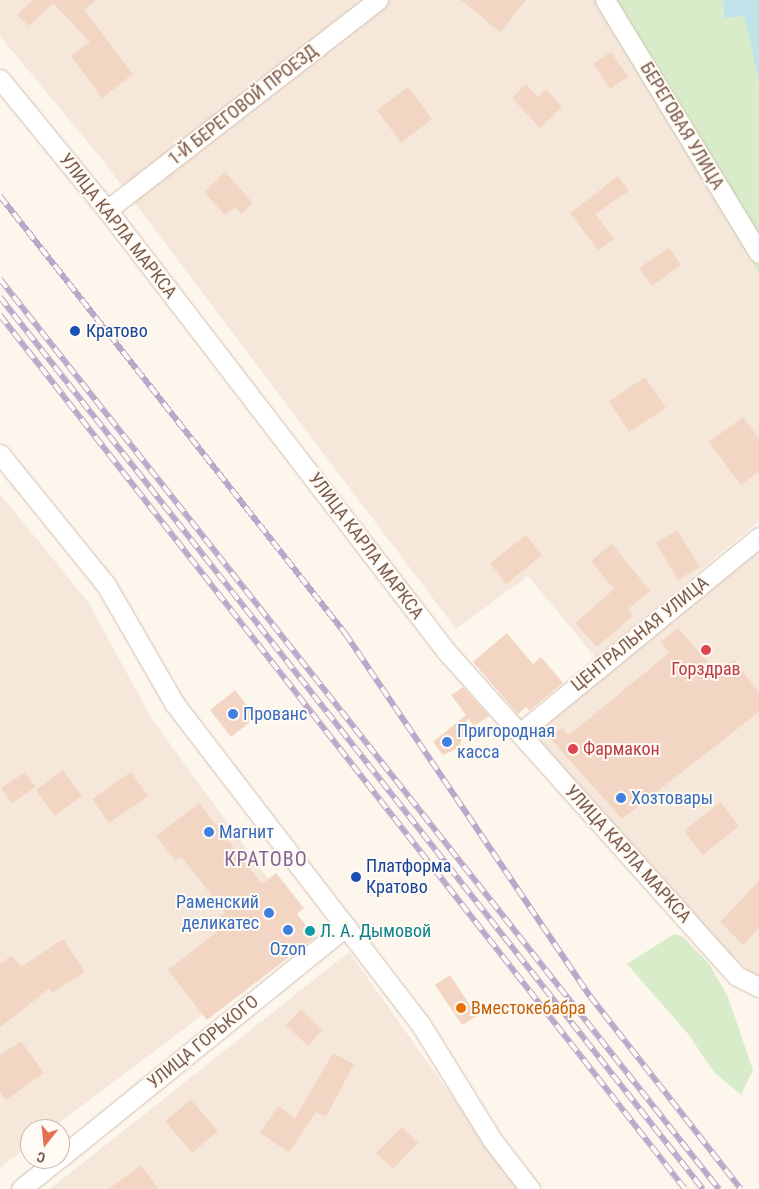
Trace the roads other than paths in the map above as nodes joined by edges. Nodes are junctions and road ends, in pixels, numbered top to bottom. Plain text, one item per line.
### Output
1 (378, 0) edge
2 (605, 0) edge
3 (0, 79) edge
4 (107, 210) junction
5 (759, 253) edge
6 (0, 454) edge
7 (759, 537) edge
8 (521, 732) junction
9 (346, 926) junction
10 (759, 987) edge
11 (70, 1149) edge
12 (46, 1169) edge
13 (21, 1189) edge
14 (530, 1189) edge

1 - 4 street, 1-Й БЕРЕГОВОЙ ПРОЕЗД
2 - 5 street, БЕРЕГОВАЯ УЛИЦА
3 - 4 street, УЛИЦА КАРЛА МАРКСА
4 - 8 street, УЛИЦА КАРЛА МАРКСА
6 - 9 street
7 - 8 street, ЦЕНТРАЛЬНАЯ УЛИЦА
8 - 10 street, УЛИЦА КАРЛА МАРКСА
9 - 11 street, УЛИЦА ГОРЬКОГО
9 - 14 street
12 - 13 street, УЛИЦА ГОРЬКОГО

